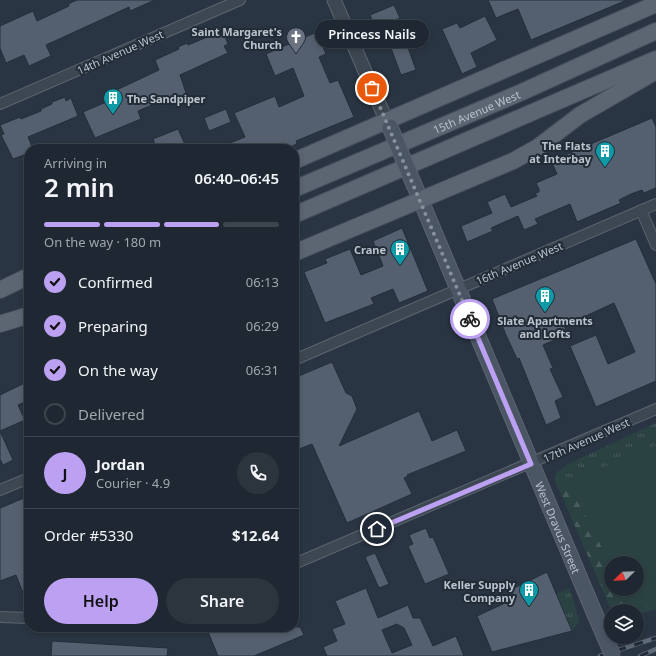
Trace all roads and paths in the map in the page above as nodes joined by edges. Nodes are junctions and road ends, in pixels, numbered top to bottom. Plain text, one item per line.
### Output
1 (240, 0) edge
2 (334, 0) edge
3 (656, 4) edge
4 (656, 31) edge
5 (656, 59) edge
6 (656, 71) edge
7 (0, 104) edge
8 (388, 125) junction
9 (299, 159) edge
10 (299, 187) edge
11 (417, 194) junction
12 (656, 204) edge
13 (641, 210) junction
14 (299, 213) edge
15 (656, 245) edge
16 (299, 251) edge
17 (24, 278) edge
18 (458, 289) junction
19 (0, 290) edge
20 (24, 290) edge
21 (0, 298) edge
22 (24, 317) edge
23 (0, 324) edge
24 (299, 358) edge
25 (656, 409) edge
26 (531, 464) junction
27 (24, 480) edge
28 (0, 490) edge
29 (299, 562) edge
30 (0, 617) edge
31 (24, 618) edge
32 (613, 656) edge

1 - 7 street, 14th Avenue West
2 - 8 street, West Dravus Street
3 - 8 main road
4 - 10 main road, 15th Avenue West
5 - 14 main road
6 - 11 main road
8 - 9 main road
8 - 11 main road, West Dravus Street, bridge
11 - 16 main road
11 - 18 main road, West Dravus Street
12 - 13 street, 16th Avenue West
13 - 15 street
13 - 18 street, 16th Avenue West
17 - 19 main road
18 - 24 street, 16th Avenue West
18 - 26 main road, West Dravus Street
20 - 21 main road
22 - 23 main road
25 - 26 street, 17th Avenue West
26 - 29 street, 17th Avenue West
26 - 32 main road, West Dravus Street, bridge
27 - 28 street
30 - 31 street

